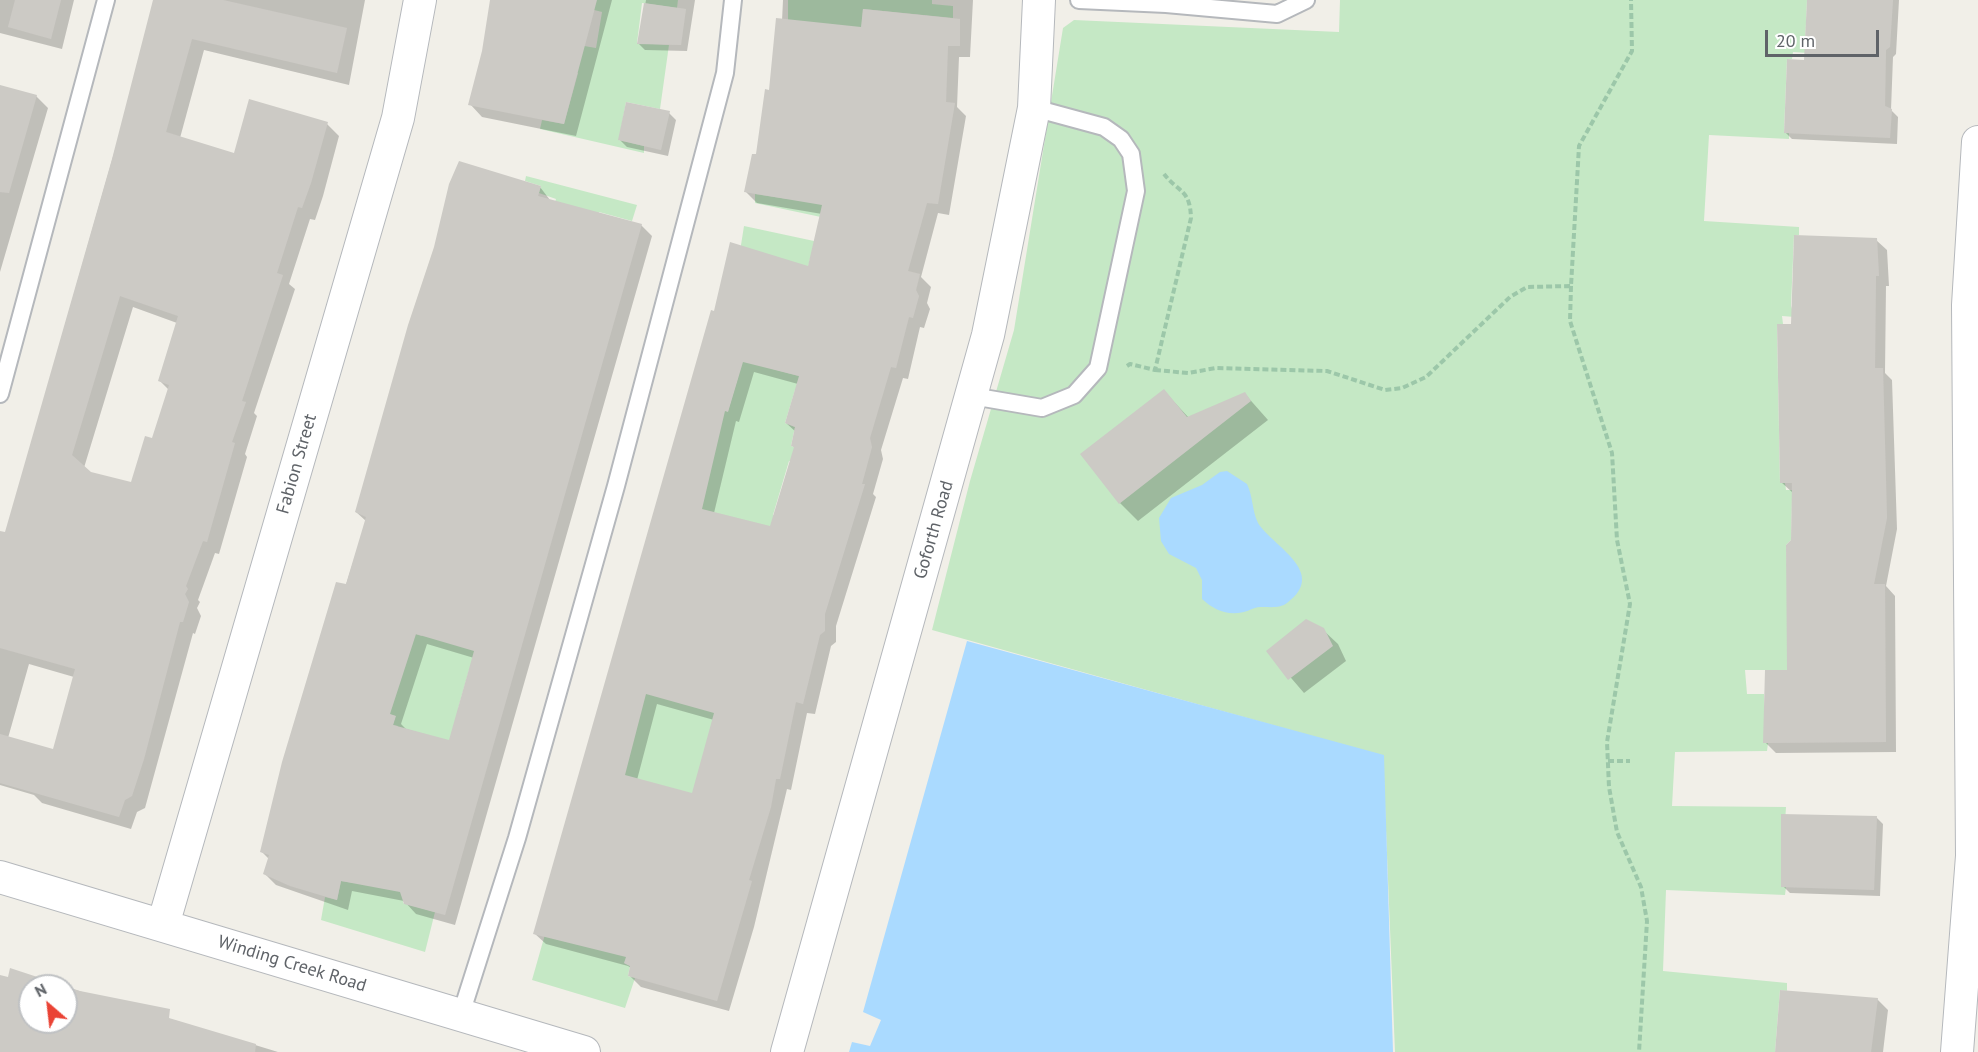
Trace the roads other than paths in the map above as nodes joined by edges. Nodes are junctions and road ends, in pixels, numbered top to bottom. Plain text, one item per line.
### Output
1 (106, 0) edge
2 (420, 0) edge
3 (733, 0) edge
4 (1040, 0) edge
5 (1079, 0) edge
6 (1306, 0) edge
7 (1034, 108) junction
8 (1978, 142) edge
9 (0, 394) edge
10 (972, 396) junction
11 (0, 877) edge
12 (163, 925) junction
13 (461, 1014) junction
14 (584, 1052) edge
15 (787, 1052) edge
16 (1957, 1052) edge

1 - 9 lane
2 - 12 street, Fabion Street
3 - 13 lane
4 - 7 street, Goforth Road
5 - 6 lane
7 - 10 street, Goforth Road
7 - 10 lane
8 - 16 street
10 - 15 street, Goforth Road
11 - 12 street, Winding Creek Road
12 - 13 street, Winding Creek Road
13 - 14 street, Winding Creek Road

